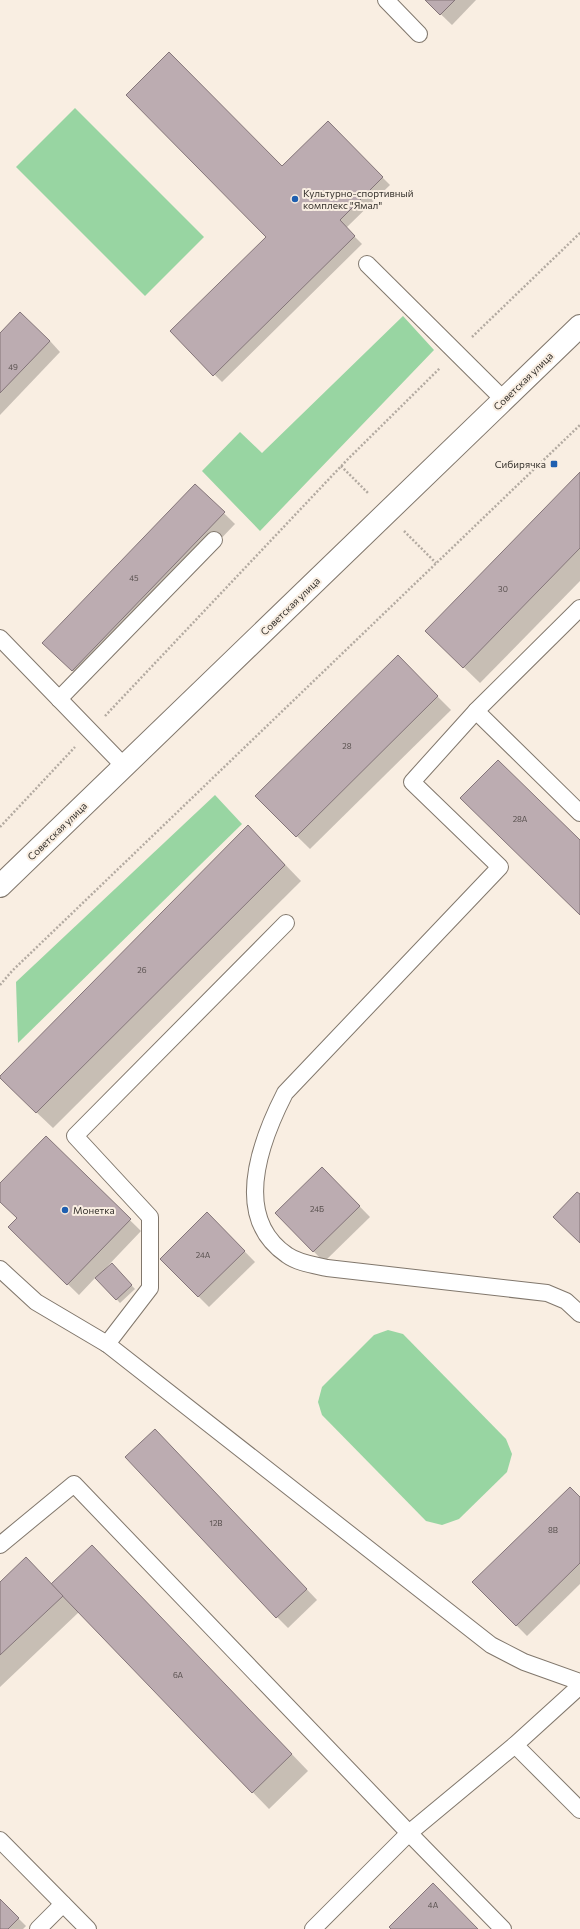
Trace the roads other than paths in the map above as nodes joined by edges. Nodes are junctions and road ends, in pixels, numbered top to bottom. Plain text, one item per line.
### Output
1 (386, 0) edge
2 (419, 34) dead end
3 (366, 264) dead end
4 (580, 326) edge
5 (503, 399) junction
6 (214, 540) dead end
7 (580, 608) edge
8 (0, 638) edge
9 (59, 699) junction
10 (476, 712) junction
11 (124, 766) junction
12 (580, 813) edge
13 (0, 886) edge
14 (286, 923) dead end
15 (0, 1269) edge
16 (580, 1314) edge
17 (107, 1344) junction
18 (0, 1545) edge
19 (580, 1682) edge
20 (580, 1686) edge
21 (515, 1745) junction
22 (580, 1810) edge
23 (409, 1833) junction
24 (0, 1840) edge
25 (64, 1904) junction
26 (38, 1929) edge
27 (88, 1929) edge
28 (313, 1929) edge
29 (503, 1929) edge

1 - 2 lane
3 - 5 lane
4 - 5 main road, Советская улица
5 - 11 main road, Советская улица
6 - 9 lane
7 - 10 lane
8 - 9 lane
9 - 11 lane
10 - 12 lane
10 - 16 lane
11 - 13 main road, Советская улица
14 - 17 lane
15 - 17 lane
17 - 19 lane
18 - 23 lane
20 - 21 lane
21 - 22 lane
21 - 23 lane
23 - 28 lane
23 - 29 lane
24 - 25 lane
25 - 26 lane
25 - 27 lane

